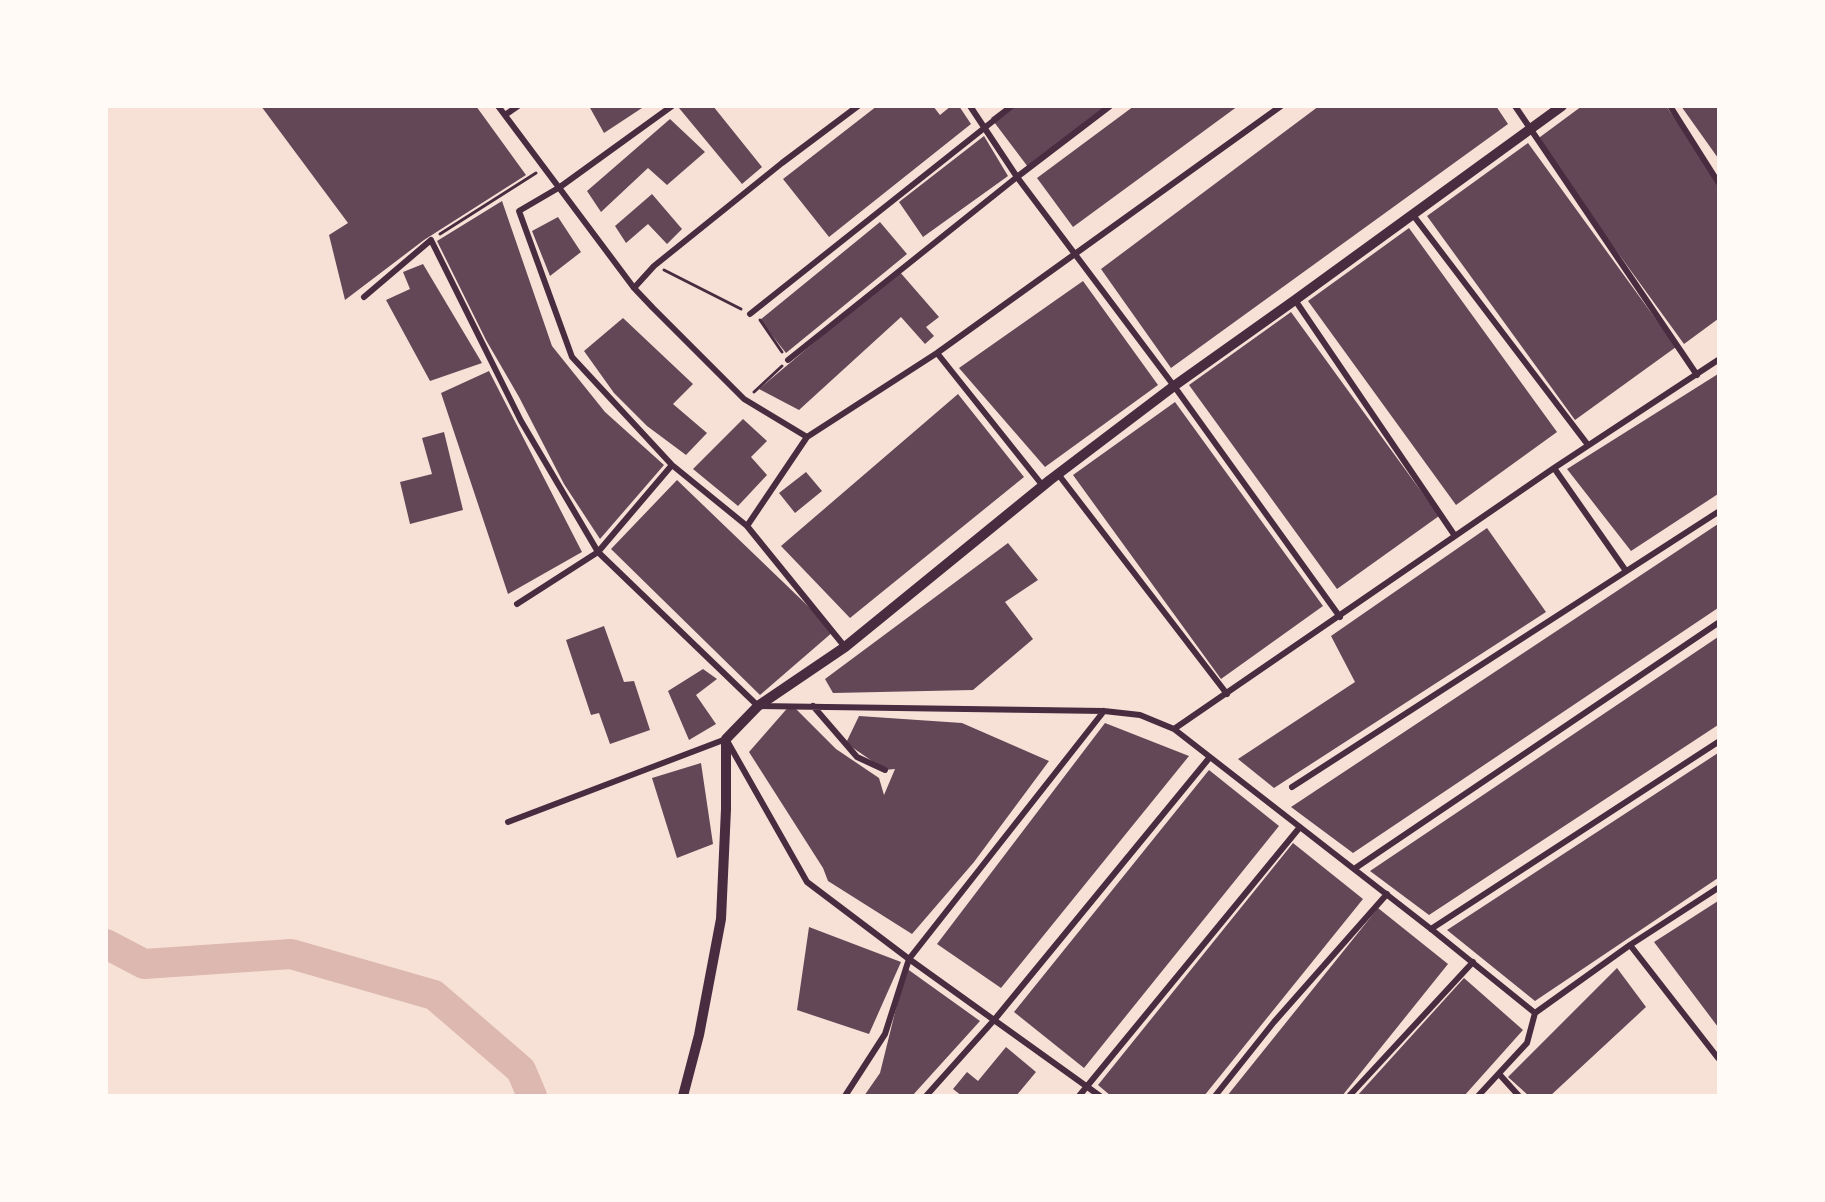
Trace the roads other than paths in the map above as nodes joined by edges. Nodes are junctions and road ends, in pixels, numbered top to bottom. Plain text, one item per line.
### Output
1 (498, 106) edge
2 (518, 106) edge
3 (672, 106) edge
4 (858, 106) edge
5 (970, 106) edge
6 (1012, 106) edge
7 (1110, 106) edge
8 (1281, 106) edge
9 (1515, 106) edge
10 (1562, 106) edge
11 (1670, 106) edge
12 (505, 116) junction
13 (985, 127) junction
14 (1530, 129) junction
15 (1017, 177) junction
16 (1719, 182) edge
17 (560, 187) junction
18 (1413, 215) junction
19 (1075, 253) junction
20 (634, 288) junction
21 (364, 297) dead end
22 (1295, 300) junction
23 (750, 314) road end
24 (938, 353) junction
25 (788, 360) road end
26 (1719, 360) edge
27 (1697, 375) junction
28 (1174, 386) junction
29 (807, 437) junction
30 (1588, 446) junction
31 (672, 465) junction
32 (1554, 468) junction
33 (1059, 474) junction
34 (1043, 486) junction
35 (1719, 512) edge
36 (747, 526) junction
37 (1455, 536) junction
38 (598, 552) junction
39 (1626, 571) junction
40 (517, 604) dead end
41 (1340, 617) junction
42 (1719, 623) edge
43 (845, 647) junction
44 (1227, 694) junction
45 (758, 706) junction
46 (813, 706) junction
47 (1104, 711) junction
48 (1174, 729) junction
49 (726, 739) junction
50 (1719, 742) edge
51 (1210, 757) junction
52 (885, 770) dead end
53 (1292, 787) dead end
54 (508, 822) dead end
55 (1300, 827) junction
56 (1354, 869) junction
57 (1719, 888) edge
58 (1387, 894) junction
59 (1431, 929) junction
60 (1630, 945) junction
61 (909, 959) junction
62 (1473, 962) junction
63 (1535, 1013) junction
64 (995, 1019) junction
65 (1719, 1058) edge
66 (1500, 1075) junction
67 (1087, 1086) junction
68 (683, 1095) edge
69 (846, 1095) edge
70 (926, 1095) edge
71 (1079, 1095) edge
72 (1100, 1095) edge
73 (1215, 1095) edge
74 (1349, 1095) edge
75 (1478, 1095) edge
76 (1519, 1095) edge

1 - 12 street
2 - 12 street
3 - 17 street
4 - 20 street
5 - 13 street
6 - 13 street
7 - 15 street
8 - 19 street
9 - 14 street
10 - 14 street
11 - 16 street
12 - 17 street
13 - 15 street
13 - 23 street
14 - 18 street
14 - 27 street
15 - 19 street
15 - 25 street
17 - 20 street
17 - 31 street
18 - 22 street
18 - 30 street
19 - 24 street
19 - 28 street
20 - 29 street
21 - 38 street
22 - 28 street
22 - 37 street
24 - 29 street
24 - 34 street
26 - 27 street
27 - 30 street
28 - 33 street
28 - 41 street
29 - 36 street
30 - 32 street
31 - 36 street
31 - 38 street
32 - 37 street
32 - 39 street
33 - 34 street
33 - 44 street
34 - 43 street
35 - 39 street
36 - 43 street
37 - 41 street
38 - 40 street
38 - 45 street
39 - 53 street
41 - 44 street
42 - 56 street
43 - 45 street
44 - 48 street
45 - 46 street
45 - 49 street
46 - 47 street
46 - 52 street
47 - 48 street
47 - 61 street
48 - 51 street
49 - 54 street
49 - 61 street
49 - 68 street
50 - 59 street
51 - 55 street
51 - 64 street
55 - 56 street
55 - 67 street
56 - 58 street
57 - 60 street
58 - 59 street
58 - 73 street
59 - 62 street
60 - 63 street
60 - 65 street
61 - 64 street
61 - 69 street
62 - 63 street
62 - 74 street
63 - 66 street
64 - 67 street
64 - 70 street
66 - 75 street
66 - 76 street
67 - 71 street
67 - 72 street

